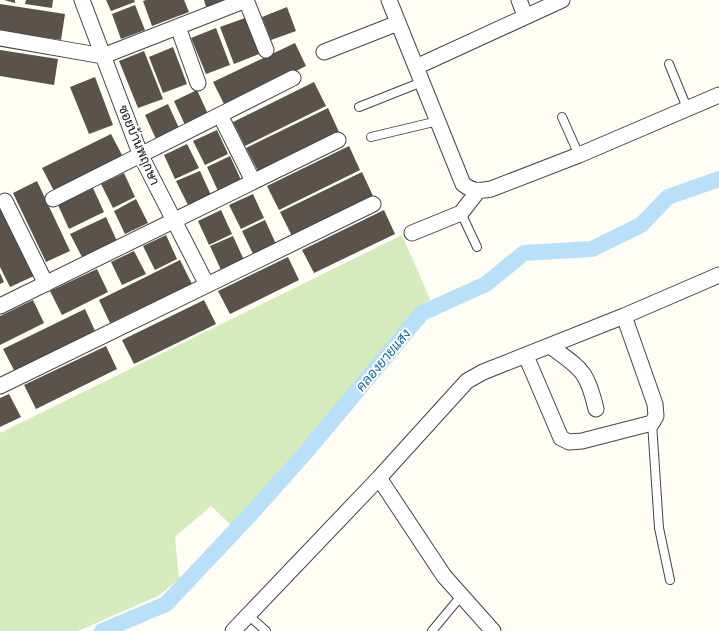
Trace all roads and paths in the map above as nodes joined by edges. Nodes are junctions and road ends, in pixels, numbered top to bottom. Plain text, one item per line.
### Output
1 (82, 0) edge
2 (246, 0) edge
3 (389, 0) edge
4 (519, 0) edge
5 (562, 0) edge
6 (525, 15) junction
7 (398, 23) junction
8 (178, 26) junction
9 (0, 38) edge
10 (266, 50) dead end
11 (324, 52) dead end
12 (103, 56) junction
13 (669, 64) dead end
14 (416, 67) junction
15 (293, 78) dead end
16 (422, 82) junction
17 (198, 83) dead end
18 (719, 95) edge
19 (359, 107) dead end
20 (687, 108) junction
21 (220, 115) junction
22 (562, 117) dead end
23 (438, 121) junction
24 (371, 138) dead end
25 (338, 140) dead end
26 (579, 155) junction
27 (141, 156) junction
28 (253, 181) junction
29 (478, 192) junction
30 (53, 199) dead end
31 (5, 201) dead end
32 (373, 204) dead end
33 (460, 213) junction
34 (173, 220) junction
35 (412, 233) dead end
36 (477, 247) dead end
37 (719, 275) edge
38 (46, 284) junction
39 (207, 285) junction
40 (0, 306) edge
41 (624, 316) junction
42 (550, 346) junction
43 (526, 356) junction
44 (0, 386) edge
45 (596, 409) dead end
46 (652, 423) junction
47 (379, 478) junction
48 (670, 580) dead end
49 (461, 596) junction
50 (248, 615) junction
51 (233, 631) edge
52 (266, 631) edge
53 (432, 631) edge
54 (493, 631) edge

1 - 12 street, ซอยบ้านพฤกษา
2 - 8 street
2 - 10 street
3 - 7 street
4 - 6 street
5 - 6 street
6 - 14 street
7 - 11 street
7 - 14 street
8 - 12 street
8 - 17 street
9 - 12 street
12 - 27 street, ซอยบ้านพฤกษา
13 - 20 lane
14 - 16 street
15 - 21 street
16 - 19 lane
16 - 23 street
18 - 20 street
20 - 26 street
21 - 27 street
21 - 28 street
22 - 26 lane
23 - 24 lane
23 - 29 street
25 - 28 street
26 - 29 street
27 - 30 street
27 - 34 street, ซอยบ้านพฤกษา
28 - 34 street
29 - 33 street
31 - 38 street
32 - 39 street
33 - 35 street
33 - 36 lane
34 - 38 street
34 - 39 street, ซอยบ้านพฤกษา
37 - 41 street
38 - 40 street
39 - 44 street
41 - 42 street
41 - 46 street
42 - 43 street
42 - 45 street
43 - 46 street
43 - 47 street
46 - 48 lane
47 - 49 street
47 - 50 street
49 - 53 lane
49 - 54 street
50 - 51 street
50 - 52 lane

